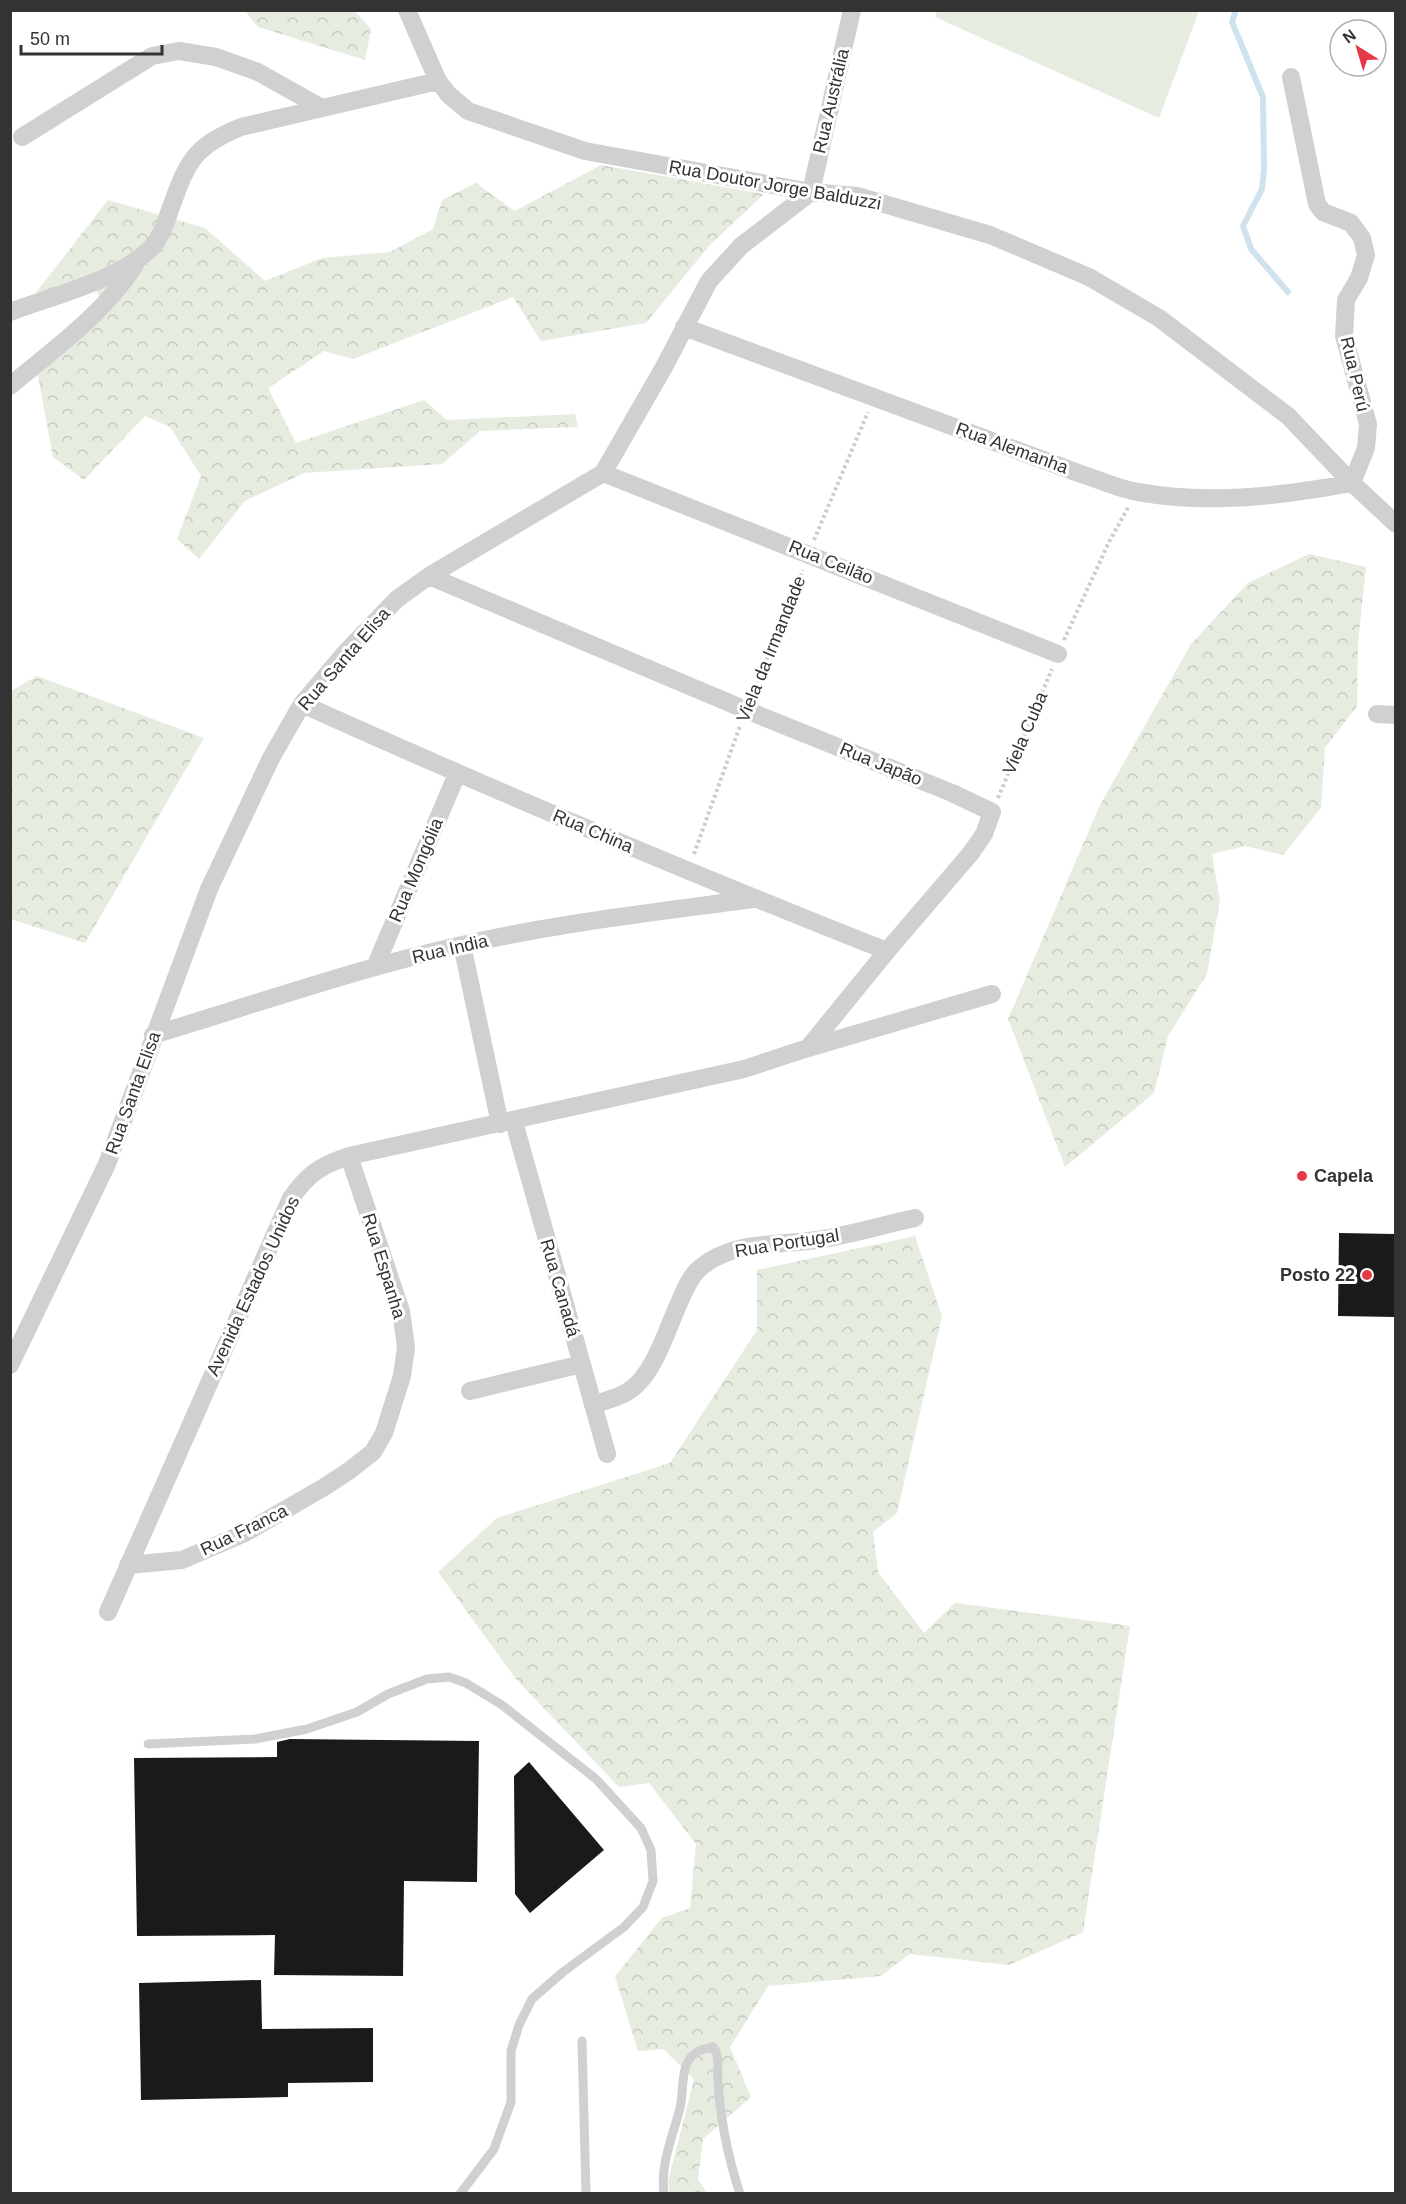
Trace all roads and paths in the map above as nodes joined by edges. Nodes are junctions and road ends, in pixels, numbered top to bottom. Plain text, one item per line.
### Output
1 (407, 10) edge
2 (852, 10) edge
3 (1291, 77) dead end
4 (438, 81) junction
5 (322, 108) junction
6 (22, 136) dead end
7 (811, 192) junction
8 (137, 261) junction
9 (10, 312) edge
10 (684, 327) junction
11 (10, 386) edge
12 (874, 397) junction
13 (603, 473) junction
14 (1352, 483) junction
15 (1137, 492) junction
16 (1395, 524) edge
17 (809, 553) junction
18 (429, 576) junction
19 (1058, 654) junction
20 (302, 704) junction
21 (746, 710) junction
22 (457, 774) junction
23 (992, 812) junction
24 (688, 871) junction
25 (755, 899) junction
26 (462, 945) junction
27 (887, 951) junction
28 (375, 967) junction
29 (992, 994) dead end
30 (153, 1035) junction
31 (808, 1048) junction
32 (507, 1123) junction
33 (349, 1156) junction
34 (915, 1218) dead end
35 (582, 1364) junction
36 (10, 1365) edge
37 (470, 1391) dead end
38 (593, 1405) junction
39 (607, 1454) dead end
40 (350, 1470) joint
41 (128, 1565) junction
42 (108, 1612) dead end
43 (148, 1744) dead end
44 (582, 2041) dead end
45 (460, 2193) edge
46 (586, 2193) edge
47 (664, 2193) edge
48 (740, 2193) edge

1 - 4 street, Rua Doutor Jorge Balduzzi
2 - 7 street, Rua Austrália
3 - 14 street, Rua Perú
4 - 5 street
4 - 7 street, Rua Doutor Jorge Balduzzi
5 - 6 street
5 - 8 street
7 - 10 street, Rua Santa Elisa
7 - 14 street, Rua Doutor Jorge Balduzzi
8 - 9 street
8 - 11 street
10 - 12 street, Rua Alemanha
10 - 13 street, Rua Santa Elisa
12 - 15 street, Rua Alemanha
12 - 17 path, Viela da Irmandade
13 - 17 street, Rua Ceilão
13 - 18 street, Rua Santa Elisa
14 - 15 street, Rua Alemanha
14 - 16 street, Rua Doutor Jorge Balduzzi
15 - 19 path, Viela Cuba
17 - 19 street, Rua Ceilão
17 - 21 path, Viela da Irmandade
18 - 20 street, Rua Santa Elisa
18 - 21 street, Rua Japão
19 - 23 path, Viela Cuba
20 - 22 street, Rua China
20 - 30 street, Rua Santa Elisa
21 - 23 street, Rua Japão
21 - 24 path, Viela da Irmandade
22 - 24 street, Rua China
22 - 28 street, Rua Mongólia
23 - 27 street
24 - 25 street, Rua China
25 - 26 street, Rua India
25 - 27 street, Rua China
26 - 28 street, Rua India
26 - 32 street, Rua Canadá
27 - 31 street
28 - 30 street, Rua India
29 - 31 street
30 - 36 street, Rua Santa Elisa
31 - 32 street, Avenida Estados Unidos
32 - 33 street, Avenida Estados Unidos
32 - 35 street, Rua Canadá
33 - 40 street, Rua Espanha
33 - 41 street, Avenida Estados Unidos
34 - 38 street, Rua Portugal
35 - 37 street
35 - 38 street, Rua Canadá
38 - 39 street, Rua Canadá
40 - 41 street, Rua Franca
41 - 42 street, Avenida Estados Unidos
43 - 45 lane
44 - 46 lane
47 - 48 lane

